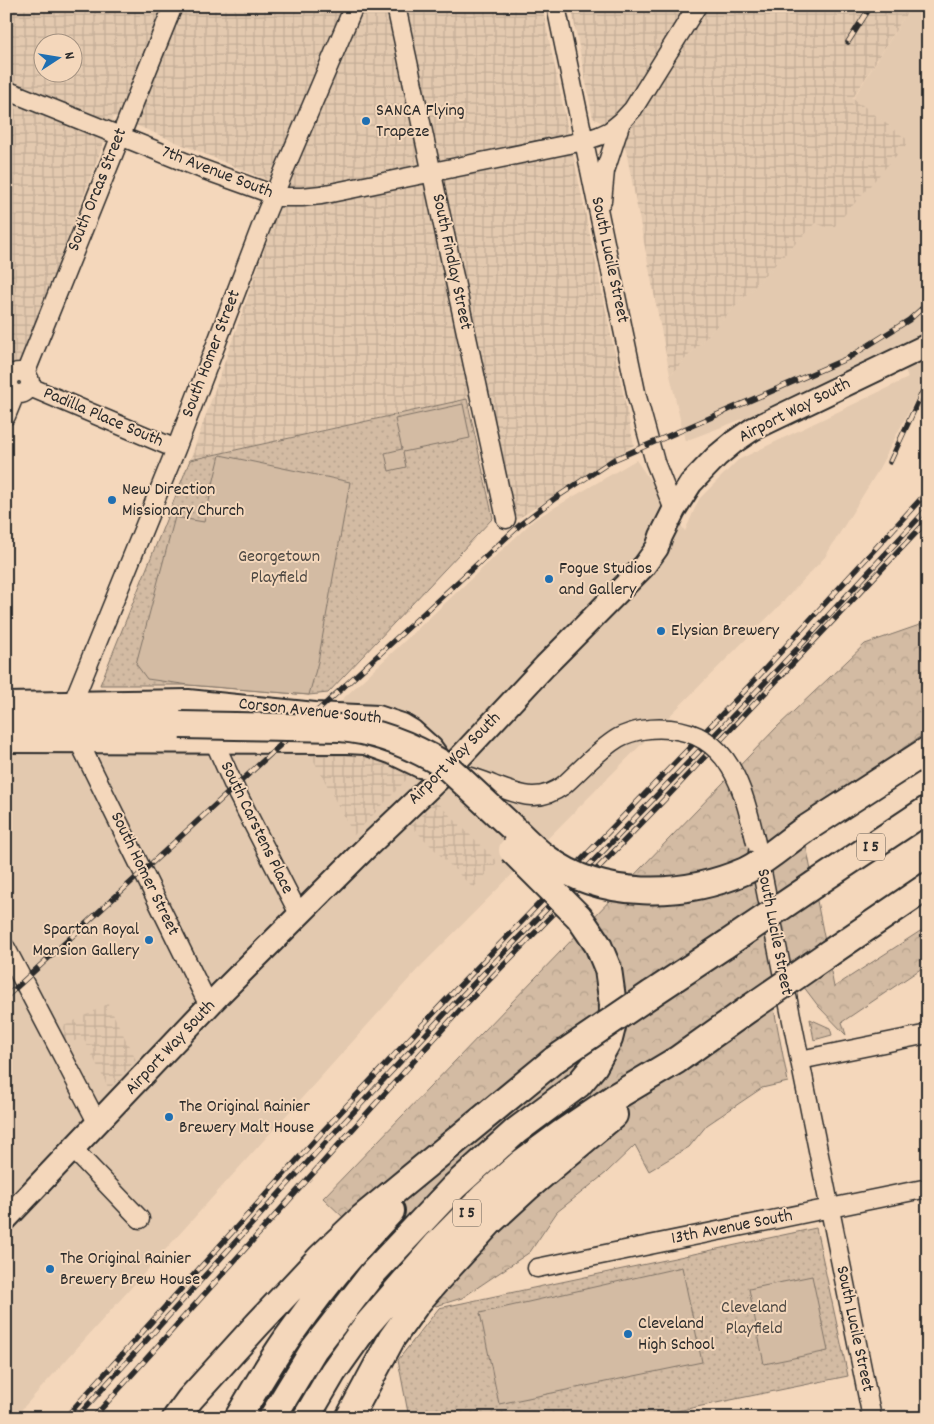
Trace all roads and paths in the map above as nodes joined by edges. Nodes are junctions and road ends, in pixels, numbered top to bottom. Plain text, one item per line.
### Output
1 (173, 6) edge
2 (354, 6) edge
3 (396, 6) edge
4 (556, 6) edge
5 (697, 6) edge
6 (6, 90) edge
7 (621, 122) junction
8 (120, 136) junction
9 (584, 141) junction
10 (432, 172) junction
11 (273, 196) junction
12 (603, 235) junction
13 (928, 345) edge
14 (17, 382) edge
15 (6, 416) edge
16 (176, 448) junction
17 (674, 510) junction
18 (506, 519) dead end
19 (73, 702) junction
20 (6, 704) edge
21 (253, 708) junction
22 (6, 723) edge
23 (6, 741) edge
24 (214, 741) junction
25 (79, 742) junction
26 (253, 742) junction
27 (928, 750) edge
28 (427, 754) junction
29 (448, 770) junction
30 (928, 809) edge
31 (928, 886) edge
32 (299, 914) junction
33 (6, 948) edge
34 (209, 1006) junction
35 (928, 1034) edge
36 (677, 1060) junction
37 (800, 1060) junction
38 (98, 1124) junction
39 (474, 1124) junction
40 (74, 1150) junction
41 (928, 1188) edge
42 (829, 1209) junction
43 (140, 1219) dead end
44 (6, 1220) edge
45 (537, 1268) dead end
46 (183, 1409) edge
47 (238, 1418) edge
48 (272, 1418) edge
49 (306, 1418) edge
50 (349, 1418) edge
51 (872, 1418) edge

1 - 8 street, South Orcas Street
2 - 11 street, South Homer Street
3 - 10 street, South Findlay Street
4 - 9 street, South Lucile Street
5 - 7 street
6 - 8 street, 7th Avenue South
7 - 9 street, 7th Avenue South
7 - 12 street
8 - 11 street, 7th Avenue South
8 - 14 street, South Orcas Street
9 - 10 street, 7th Avenue South
9 - 12 street, South Lucile Street
10 - 11 street, 7th Avenue South
10 - 18 street, South Findlay Street
11 - 16 street, South Homer Street
12 - 17 street, South Lucile Street
13 - 17 main road, Airport Way South
14 - 15 street, South Orcas Street
14 - 16 street, Padilla Place South
16 - 19 street, South Homer Street
17 - 29 main road, Airport Way South
19 - 20 main road, Corson Avenue South
19 - 21 main road, Corson Avenue South
21 - 26 main road
21 - 29 main road, Corson Avenue South
22 - 28 highway, bridge
23 - 25 main road, Corson Avenue South
24 - 25 main road, Corson Avenue South
24 - 26 main road, Corson Avenue South
24 - 32 street, South Carstens Place
25 - 34 street, South Homer Street
26 - 29 main road, Corson Avenue South
27 - 28 highway, bridge
28 - 48 highway, bridge
29 - 32 main road, Airport Way South
29 - 37 street, South Lucile Street, bridge
30 - 39 highway, I 5, bridge
31 - 36 highway, I 5, bridge
32 - 34 main road, Airport Way South
33 - 38 street
34 - 38 main road, Airport Way South
35 - 37 street
36 - 49 highway, I 5
36 - 50 highway
37 - 42 street, South Lucile Street
38 - 40 main road, Airport Way South
39 - 46 highway
39 - 47 highway, I 5
40 - 43 street
40 - 44 main road, Airport Way South
41 - 42 street, 13th Avenue South
42 - 45 street, 13th Avenue South
42 - 51 street, South Lucile Street

